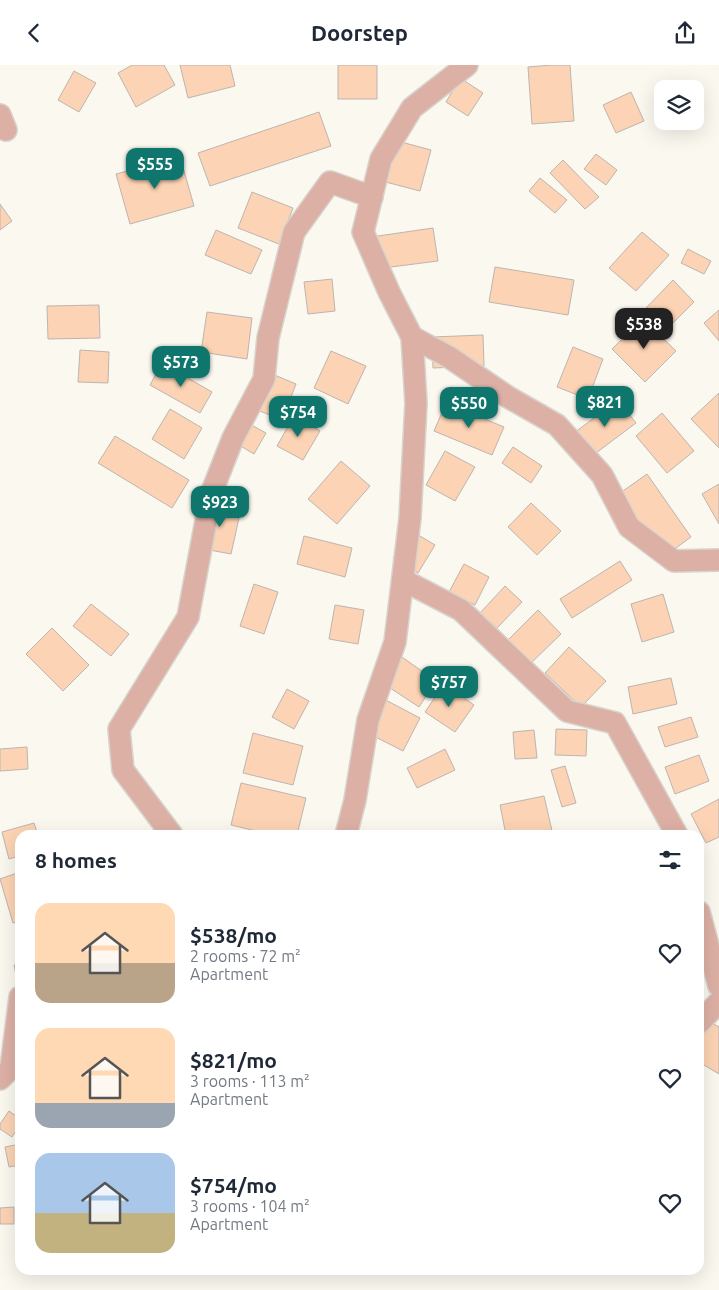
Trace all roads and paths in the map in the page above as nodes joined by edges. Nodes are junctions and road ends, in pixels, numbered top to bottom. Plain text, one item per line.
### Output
1 (467, 65) edge
2 (372, 197) junction
3 (412, 337) junction
4 (719, 560) edge
5 (403, 580) junction
6 (168, 830) edge
7 (347, 830) edge
8 (674, 830) edge
9 (704, 930) edge
10 (719, 986) edge
11 (719, 1002) edge
12 (704, 1018) edge
13 (15, 1036) edge
14 (0, 1079) edge

1 - 2 street
2 - 3 street
2 - 6 street
3 - 4 street
3 - 5 street
5 - 7 street
5 - 8 street
9 - 10 street
11 - 12 street
13 - 14 street

